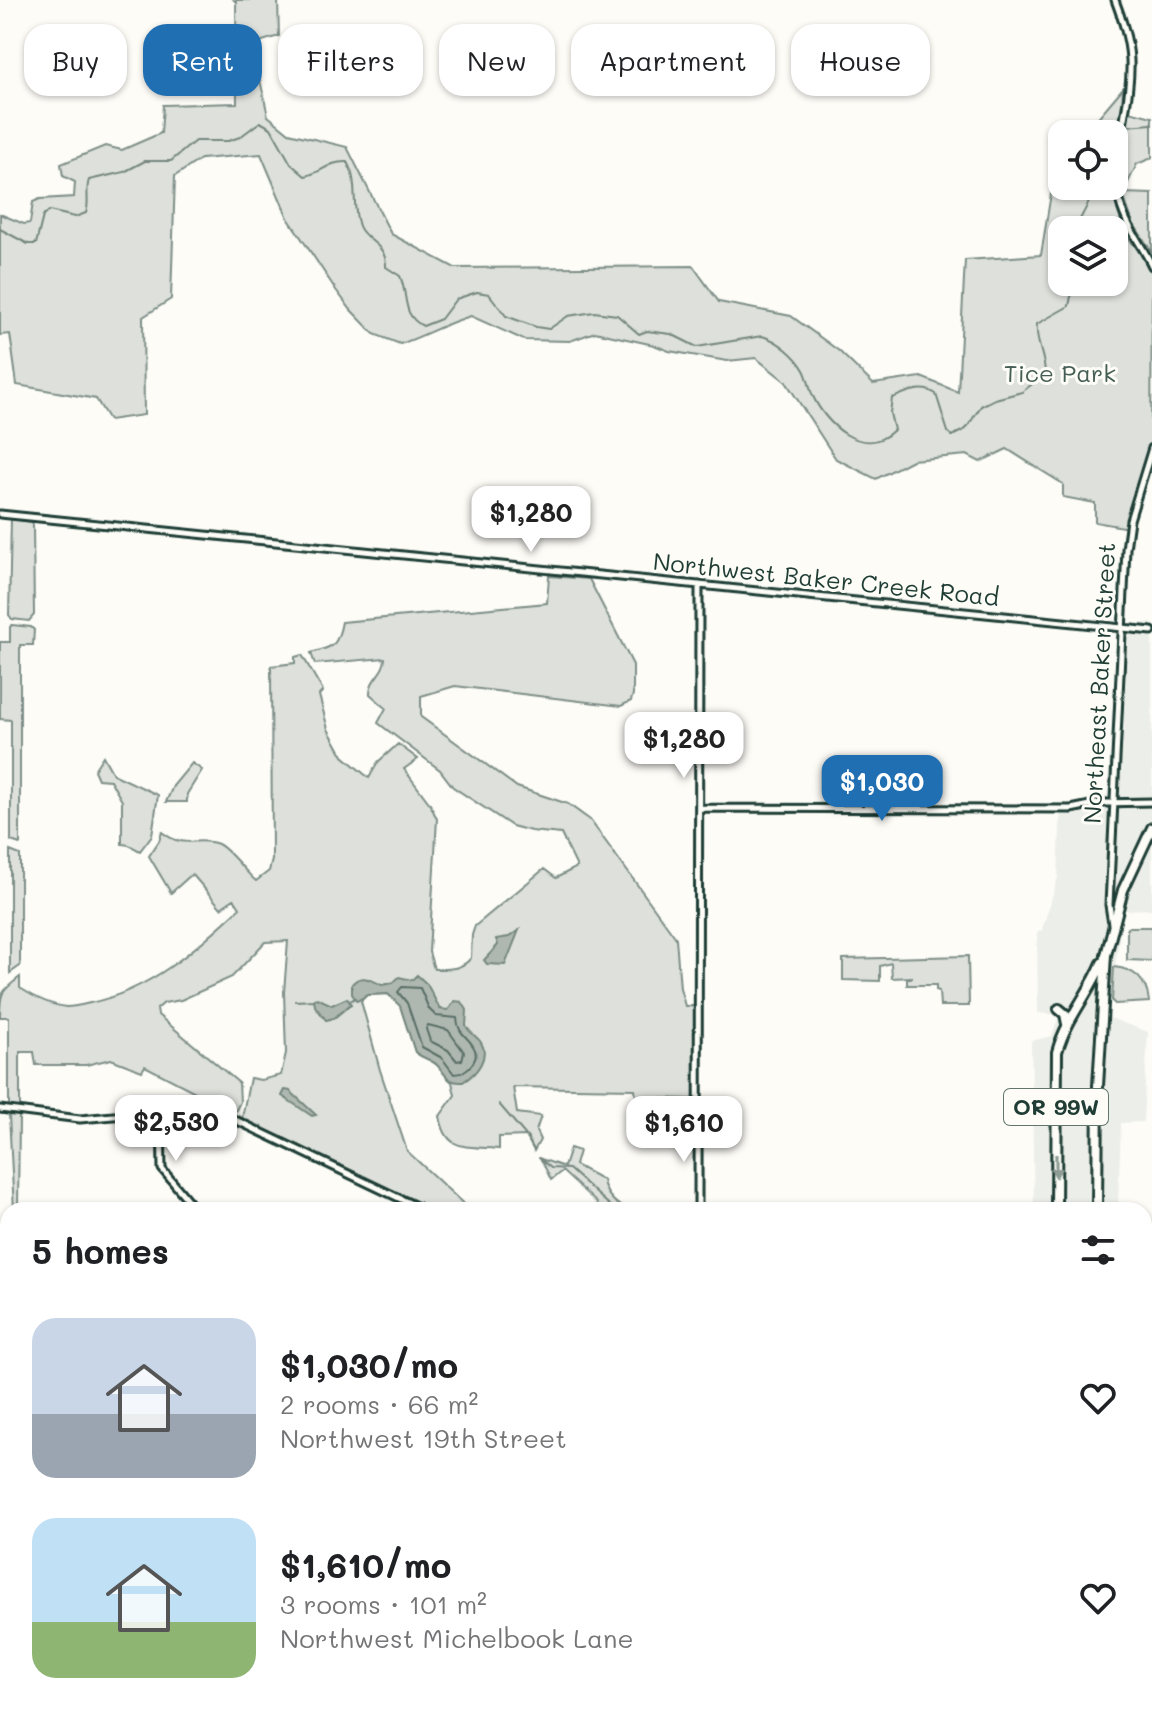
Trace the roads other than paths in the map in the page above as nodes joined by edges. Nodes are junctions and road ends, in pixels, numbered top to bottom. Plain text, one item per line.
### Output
1 (1115, 0) edge
2 (1152, 266) edge
3 (1152, 448) edge
4 (0, 514) edge
5 (699, 585) junction
6 (1122, 628) junction
7 (1152, 631) edge
8 (1152, 802) edge
9 (1114, 803) junction
10 (699, 808) junction
11 (1152, 828) edge
12 (1112, 924) junction
13 (1106, 955) junction
14 (1059, 1009) dead end
15 (1097, 1009) dead end
16 (1067, 1024) junction
17 (1098, 1086) junction
18 (0, 1109) edge
19 (161, 1114) junction
20 (189, 1202) edge
21 (407, 1202) edge
22 (698, 1202) edge
23 (1056, 1202) edge
24 (1097, 1202) edge

1 - 2 main road
3 - 6 main road, Northeast Baker Street
4 - 5 main road, Northwest Baker Creek Road
5 - 6 main road, Northwest Baker Creek Road
5 - 10 main road
6 - 7 main road, Northwest Baker Creek Road
6 - 9 main road, Northeast Baker Street
8 - 9 main road
9 - 10 main road
9 - 12 main road, Northeast Baker Street
10 - 22 main road
11 - 12 highway, OR 99W
12 - 13 highway, OR 99W
13 - 16 highway, OR 99W
13 - 17 highway, OR 99W
14 - 16 highway
15 - 17 highway
16 -> 23 highway, OR 99W
17 - 24 highway, OR 99W
18 - 19 main road
19 - 20 main road
19 - 21 main road

